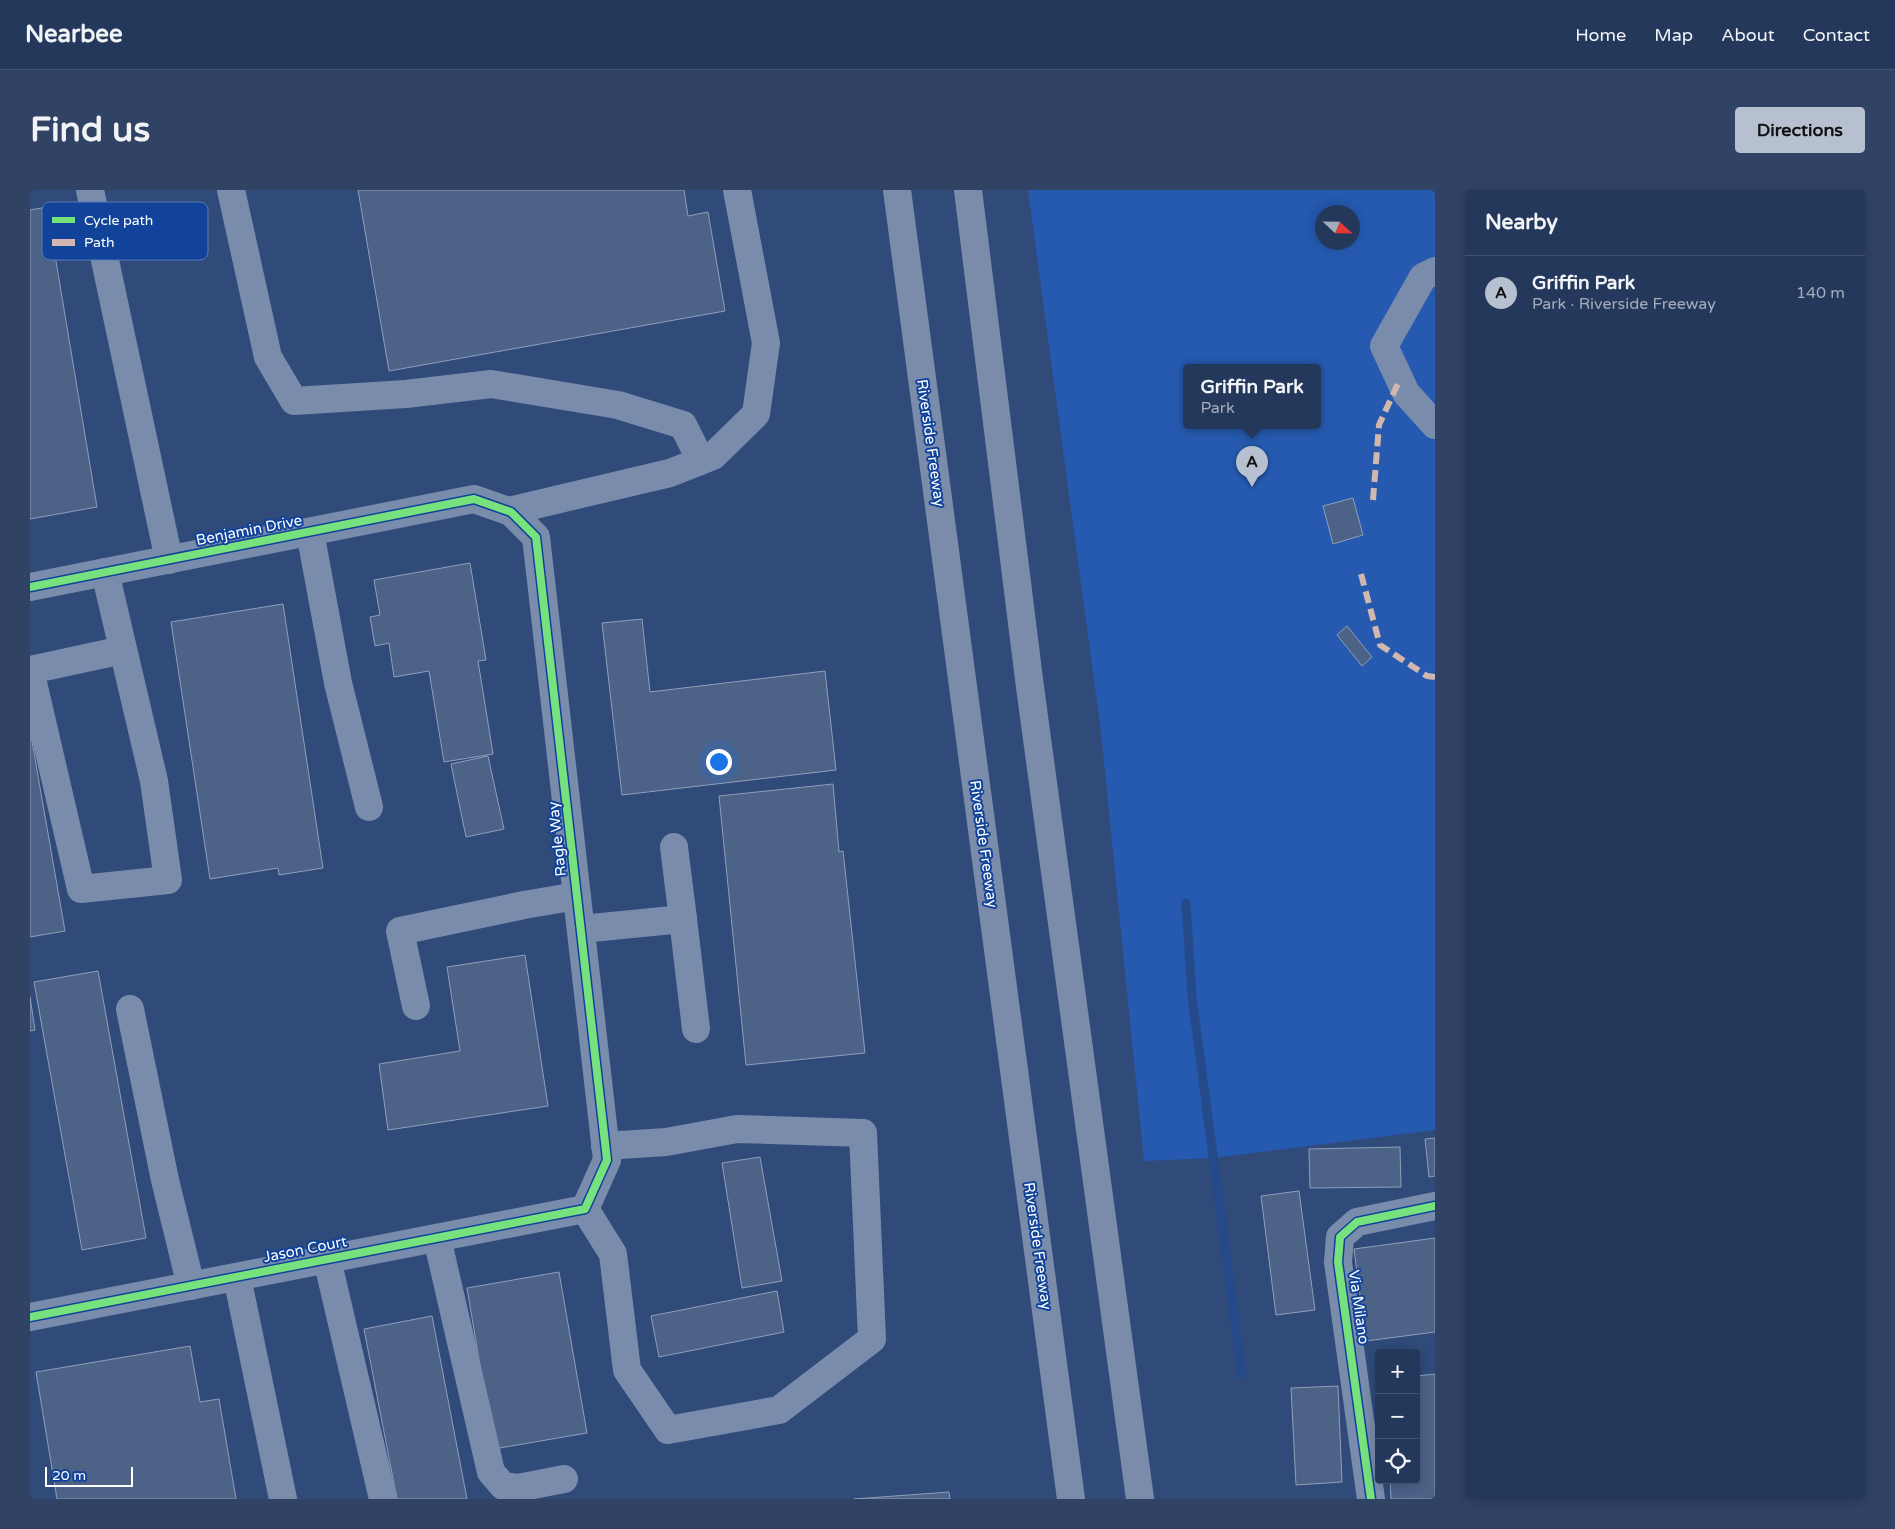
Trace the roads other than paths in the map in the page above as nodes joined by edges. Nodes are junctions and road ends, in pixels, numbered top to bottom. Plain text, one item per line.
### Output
1 (231, 190) edge
2 (737, 190) edge
3 (897, 190) edge
4 (968, 190) edge
5 (105, 260) edge
6 (1435, 271) edge
7 (1435, 425) edge
8 (698, 462) junction
9 (474, 499) joint
10 (509, 511) junction
11 (310, 532) junction
12 (170, 560) junction
13 (105, 572) junction
14 (30, 587) edge
15 (124, 650) junction
16 (369, 807) dead end
17 (674, 847) dead end
18 (577, 896) junction
19 (682, 919) junction
20 (581, 929) junction
21 (416, 1006) dead end
22 (130, 1009) dead end
23 (696, 1029) dead end
24 (605, 1146) junction
25 (1435, 1206) edge
26 (585, 1209) junction
27 (437, 1238) junction
28 (327, 1259) junction
29 (237, 1277) junction
30 (191, 1286) junction
31 (30, 1317) edge
32 (564, 1479) dead end
33 (283, 1499) edge
34 (383, 1499) edge
35 (1071, 1499) edge
36 (1140, 1499) edge
37 (1371, 1499) edge

1 - 8 street
2 - 8 street
3 - 35 highway, Riverside Freeway
4 - 36 highway
5 - 12 street
6 - 7 street
8 - 10 street
9 - 10 street, Ragle Way
9 - 11 street, Benjamin Drive
10 - 18 street, Ragle Way
11 - 12 street, Benjamin Drive
11 - 16 street
12 - 13 street, Benjamin Drive
13 - 14 street, Benjamin Drive
13 - 15 street
15 - 15 street
17 - 19 street
18 - 20 street, Ragle Way
18 - 21 street
19 - 20 street
19 - 23 street
20 - 24 street, Ragle Way
22 - 30 street
24 - 26 street, Ragle Way
24 - 26 street
25 - 37 street, Via Milano
26 - 27 street, Jason Court
27 - 28 street, Jason Court
27 - 32 street
28 - 29 street, Jason Court
28 - 34 street
29 - 30 street, Jason Court
29 - 33 street
30 - 31 street, Jason Court

